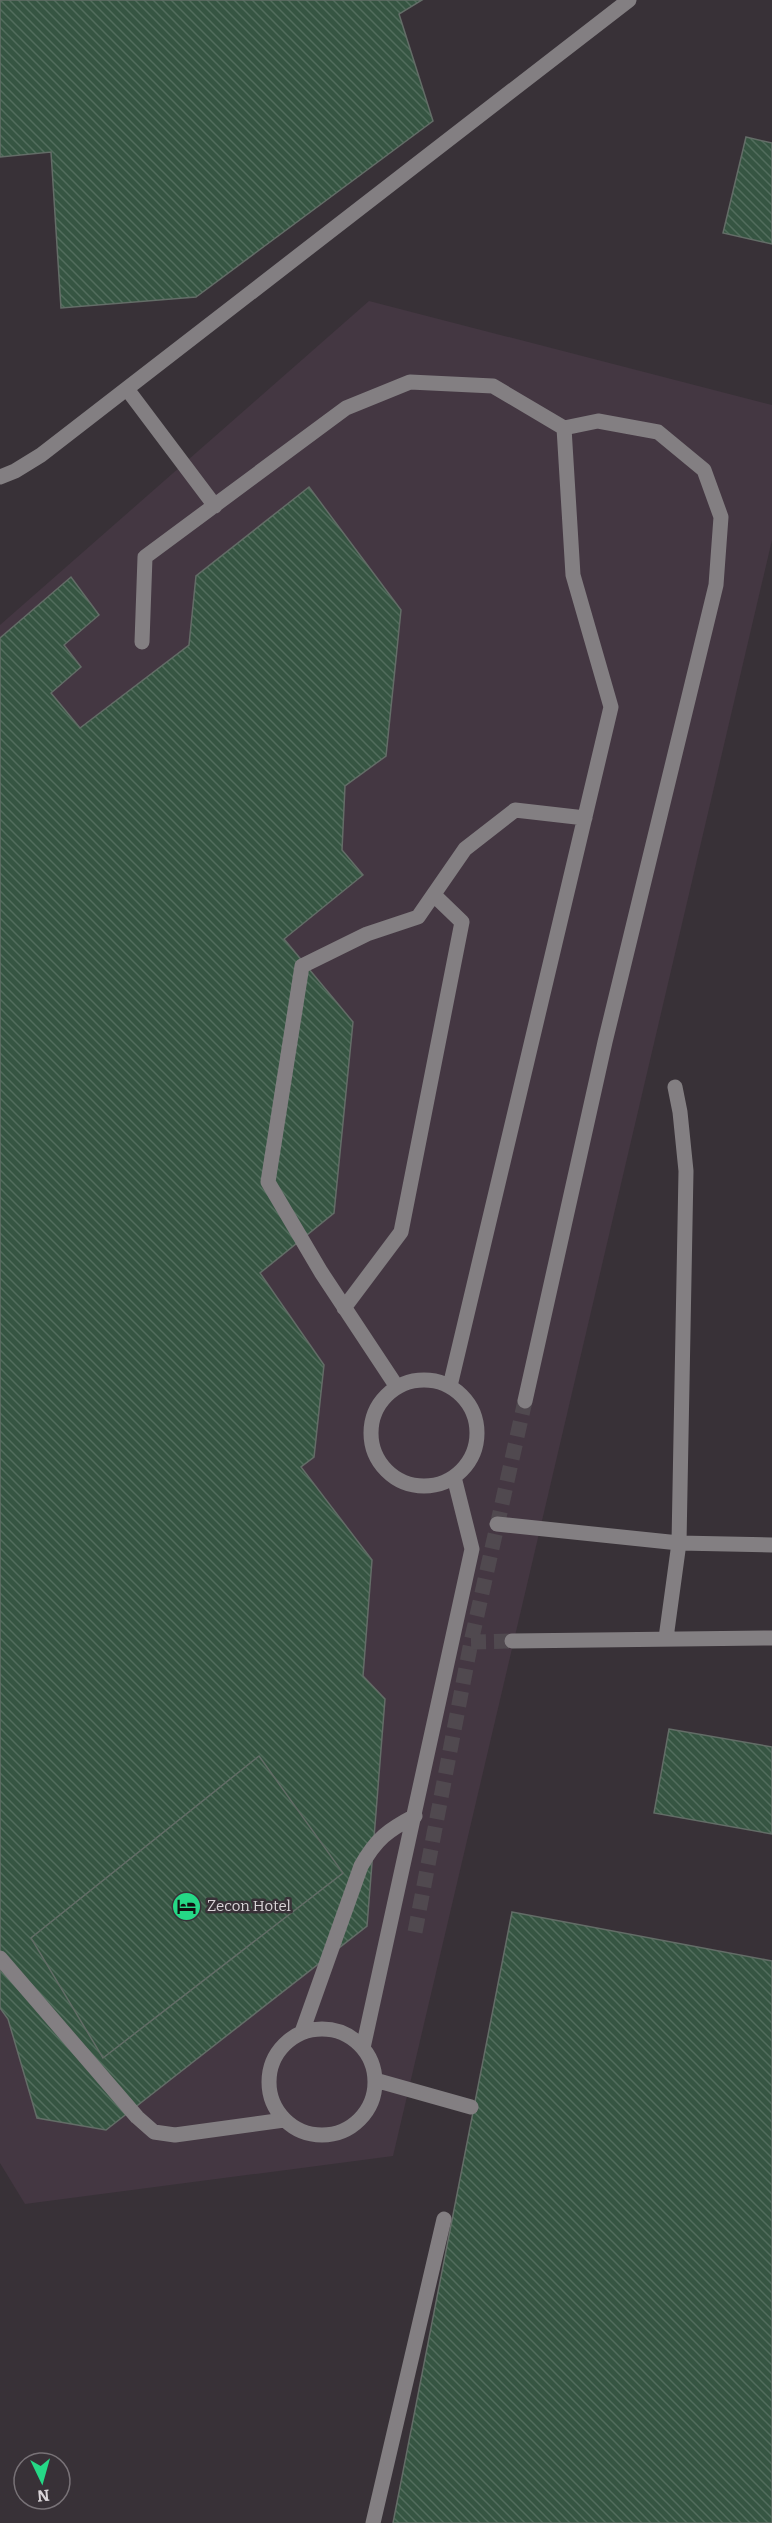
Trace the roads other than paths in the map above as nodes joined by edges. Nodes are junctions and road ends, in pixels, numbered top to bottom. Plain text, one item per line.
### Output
1 (625, 2) edge
2 (127, 389) junction
3 (564, 428) junction
4 (0, 477) edge
5 (215, 506) junction
6 (142, 642) dead end
7 (585, 818) junction
8 (434, 895) junction
9 (675, 1087) dead end
10 (344, 1308) junction
11 (450, 1386) junction
12 (397, 1387) junction
13 (525, 1401) tunnel mouth
14 (454, 1477) junction
15 (497, 1524) dead end
16 (679, 1543) junction
17 (772, 1545) edge
18 (666, 1638) junction
19 (772, 1638) edge
20 (512, 1641) tunnel mouth
21 (415, 1816) junction
22 (0, 1958) edge
23 (302, 2032) junction
24 (363, 2048) junction
25 (375, 2080) junction
26 (471, 2107) dead end
27 (284, 2120) junction
28 (444, 2219) dead end
29 (373, 2523) edge

1 - 2 street
2 - 4 street
2 - 5 street
3 - 5 street
3 - 7 street
3 - 13 street
5 - 6 street
7 - 8 street
7 - 11 street
8 - 10 street
8 - 10 street
9 - 16 street
10 - 12 street
11 - 12 street
11 - 14 street
12 - 14 street
14 - 21 street
15 - 16 street
16 - 17 street
16 - 18 street
18 - 19 street
18 - 20 street
21 - 23 street
21 - 24 street
22 - 27 street
23 - 24 street
23 - 27 street
24 - 25 street
25 - 26 street
25 - 27 street
28 - 29 street

